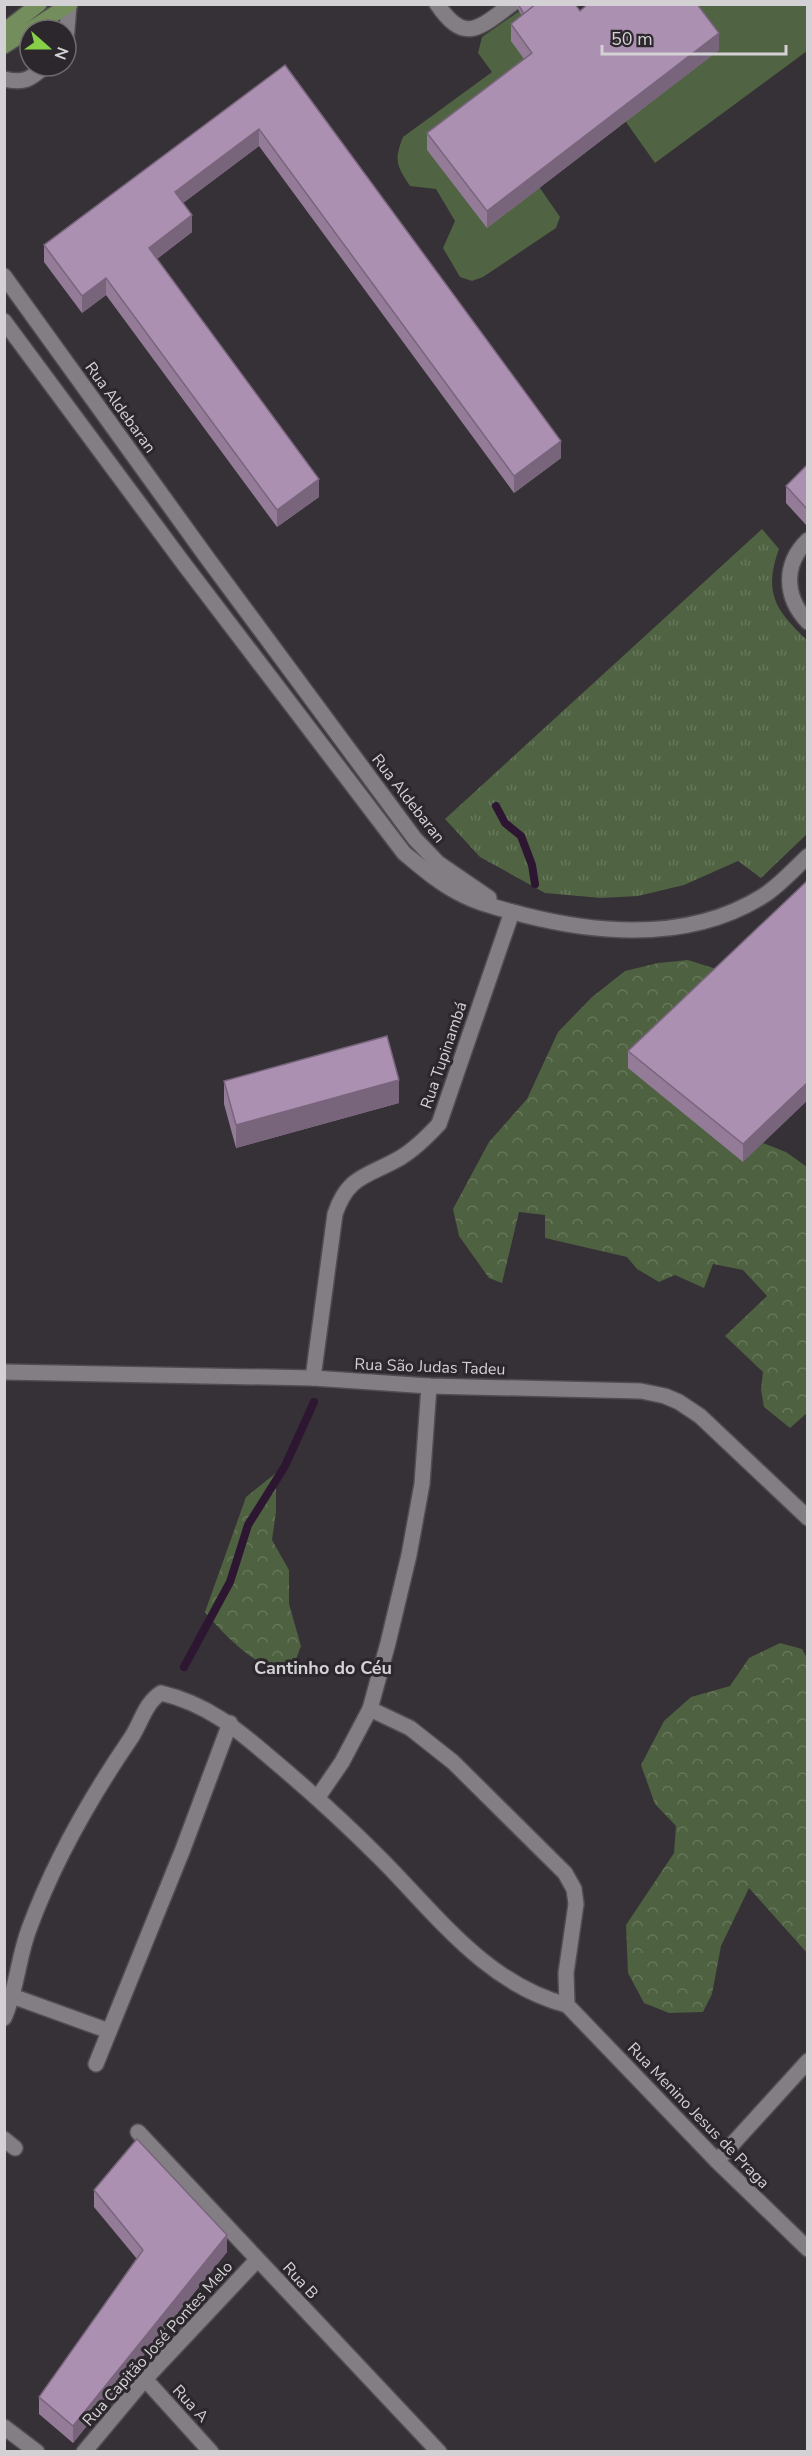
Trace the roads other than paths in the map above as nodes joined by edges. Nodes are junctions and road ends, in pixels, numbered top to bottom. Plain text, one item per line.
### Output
1 (39, 4) edge
2 (437, 4) edge
3 (512, 4) edge
4 (69, 5) edge
5 (4, 31) edge
6 (4, 46) edge
7 (32, 78) edge
8 (4, 79) edge
9 (4, 276) edge
10 (4, 321) edge
11 (807, 540) edge
12 (806, 616) edge
13 (807, 856) edge
14 (512, 912) junction
15 (4, 1372) edge
16 (313, 1378) junction
17 (429, 1386) junction
18 (807, 1518) edge
19 (370, 1709) junction
20 (230, 1723) junction
21 (318, 1797) junction
22 (12, 1996) junction
23 (567, 2005) junction
24 (4, 2018) edge
25 (109, 2031) junction
26 (807, 2061) edge
27 (96, 2064) dead end
28 (138, 2132) dead end
29 (717, 2162) junction
30 (807, 2249) edge
31 (257, 2260) junction
32 (145, 2379) junction
33 (4, 2427) edge
34 (38, 2451) edge
35 (84, 2451) edge
36 (212, 2451) edge
37 (439, 2451) edge

1 - 5 main road
2 - 3 street
4 - 6 main road
7 - 8 street
9 - 14 street, Rua Aldebaran
10 - 14 street
11 - 12 street
13 - 14 street
14 - 16 street, Rua Tupinambá
15 - 16 street, Rua São Judas Tadeu
16 - 17 street, Rua São Judas Tadeu
17 - 18 street, Rua São Judas Tadeu
17 - 19 street
19 - 21 street
19 - 23 street
20 - 21 street, Rua Menino Jesus de Praga
20 - 22 street, Rua Menino Jesus de Praga
20 - 25 street
21 - 23 street, Rua Menino Jesus de Praga
22 - 24 street, Rua Menino Jesus de Praga
22 - 25 street
23 - 29 street, Rua Menino Jesus de Praga
25 - 27 street
26 - 29 street
28 - 31 street, Rua B
29 - 30 street, Rua Menino Jesus de Praga
31 - 32 street, Rua Capitão José Pontes Melo
31 - 37 street, Rua B
32 - 35 street, Rua Capitão José Pontes Melo
32 - 36 street, Rua A
33 - 34 street

